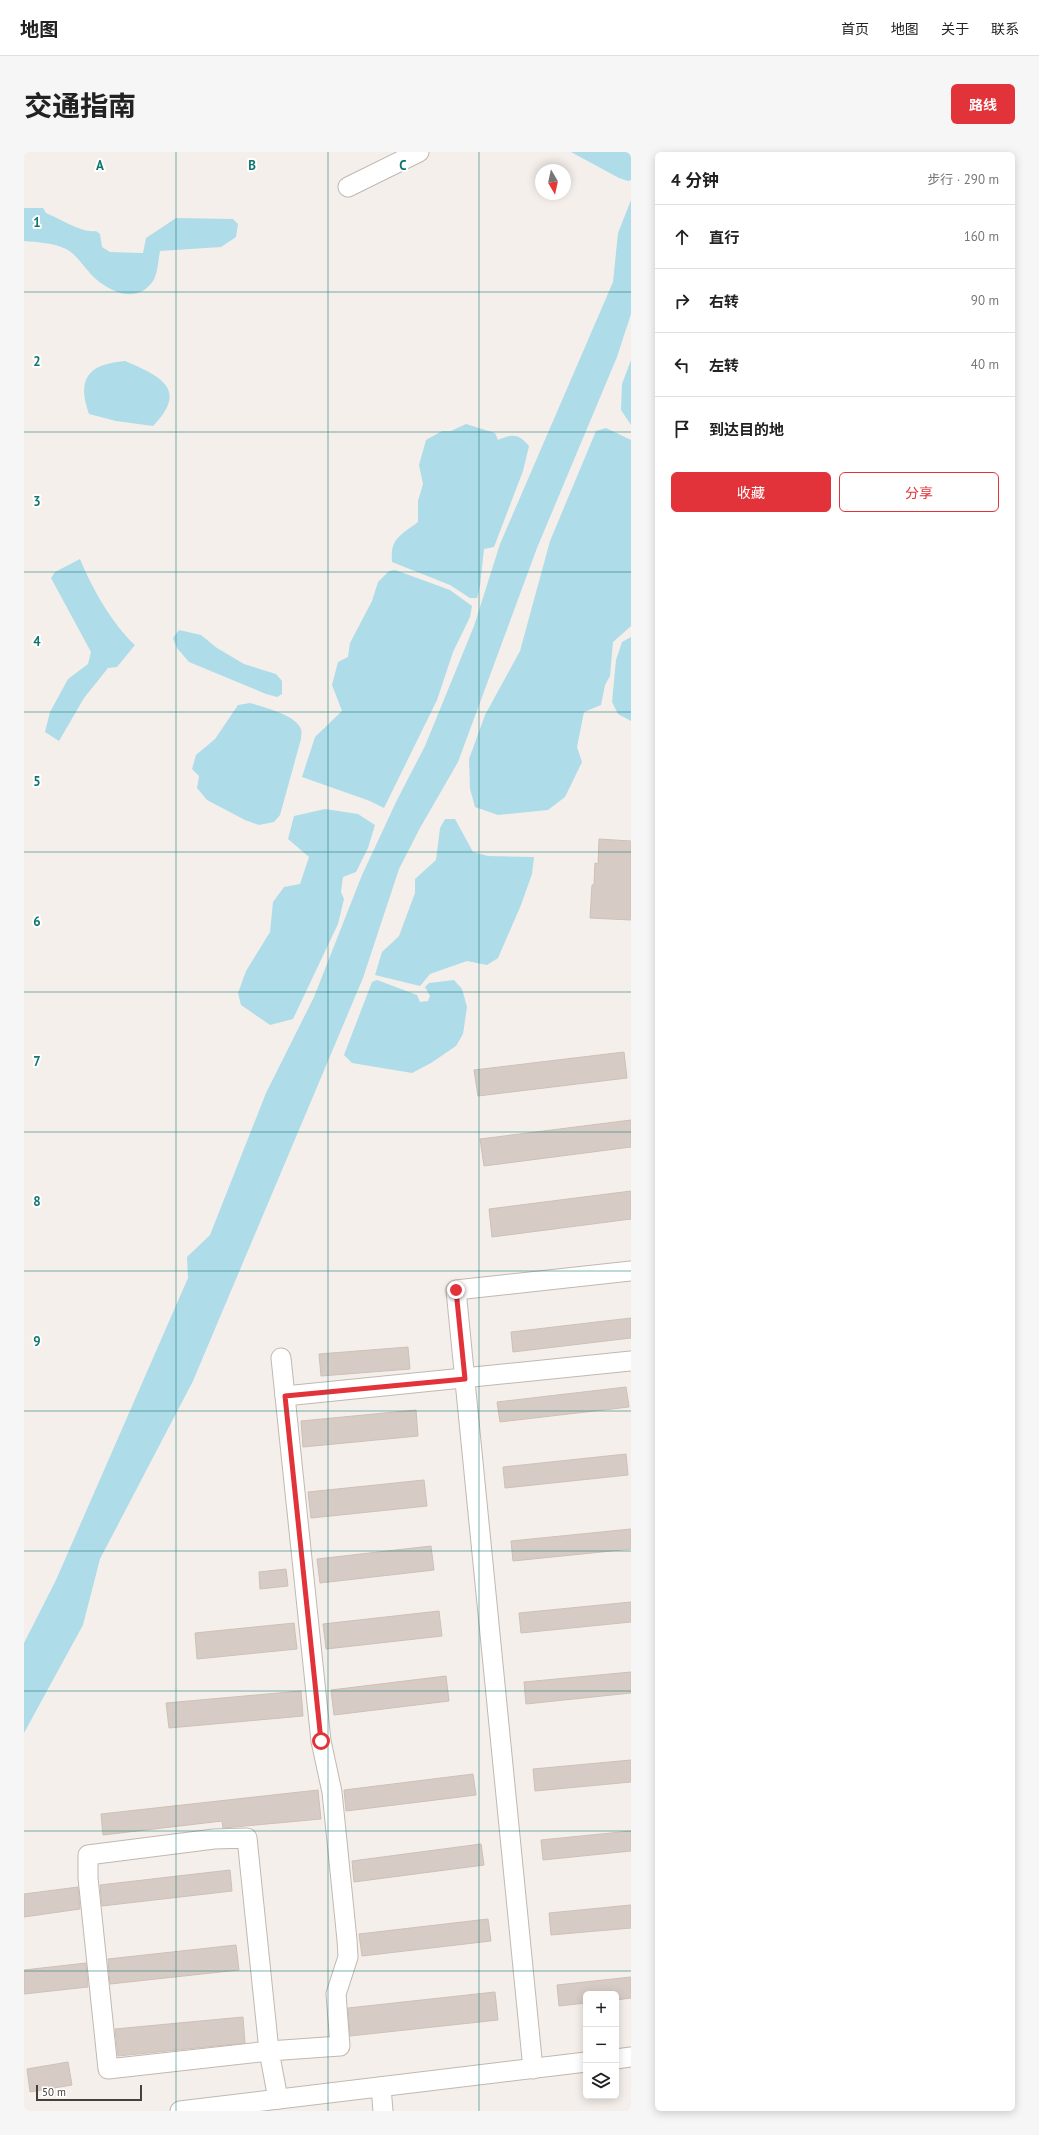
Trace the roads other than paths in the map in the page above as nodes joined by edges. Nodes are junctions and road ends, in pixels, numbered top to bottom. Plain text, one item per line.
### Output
1 (419, 152) edge
2 (348, 187) dead end
3 (631, 1271) edge
4 (281, 1358) dead end
5 (631, 1361) edge
6 (465, 1379) junction
7 (285, 1396) junction
8 (269, 2051) junction
9 (631, 2057) edge
10 (619, 2059) edge
11 (583, 2062) edge
12 (533, 2069) junction
13 (381, 2087) junction
14 (278, 2099) junction
15 (180, 2111) edge
16 (383, 2111) edge

1 - 2 street
3 - 6 street
4 - 7 street
5 - 6 street
6 - 7 street
6 - 12 street
7 - 8 street
8 - 8 street
8 - 14 street
9 - 10 street
11 - 12 street
12 - 13 street
13 - 14 street
13 - 16 street
14 - 15 street

